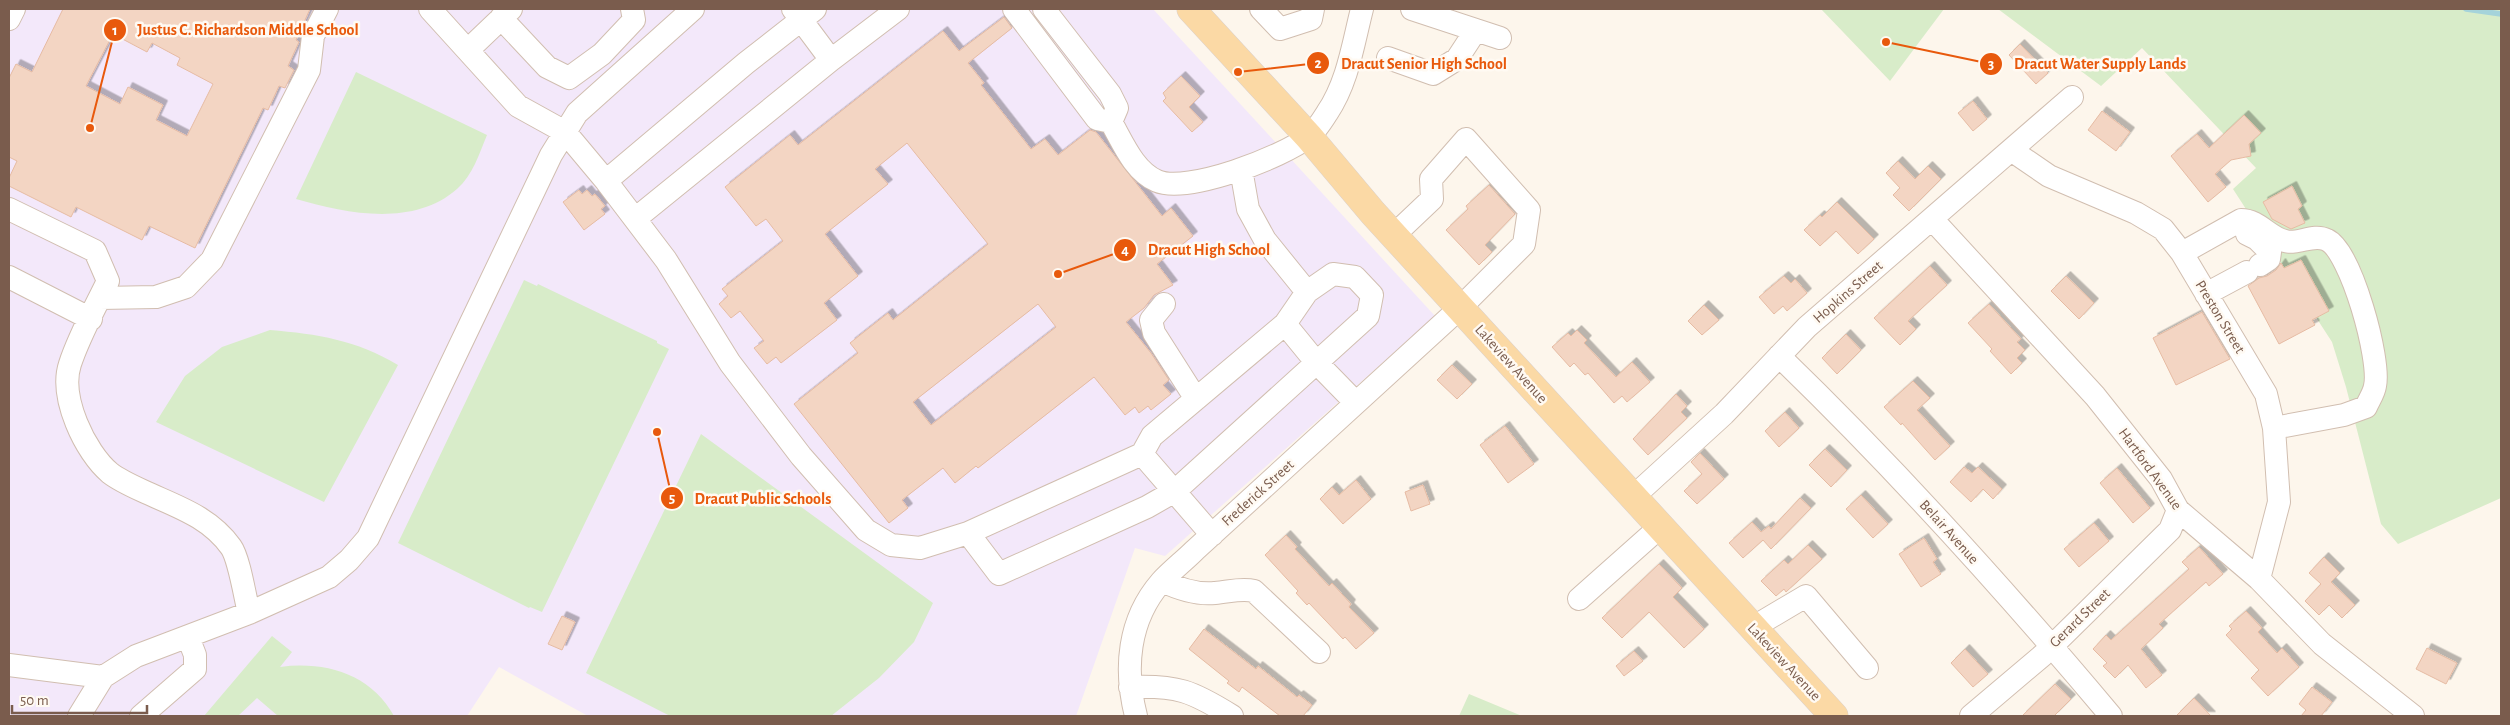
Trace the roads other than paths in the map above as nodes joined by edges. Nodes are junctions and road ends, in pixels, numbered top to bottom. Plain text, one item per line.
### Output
1 (14, 9) edge
2 (327, 9) edge
3 (430, 9) edge
4 (632, 9) edge
5 (898, 9) edge
6 (1014, 9) edge
7 (1044, 9) edge
8 (1191, 9) edge
9 (1261, 9) edge
10 (1314, 9) edge
11 (1362, 9) edge
12 (1412, 9) edge
13 (682, 12) edge
14 (803, 12) edge
15 (506, 14) edge
16 (9, 19) edge
17 (1476, 30) junction
18 (1500, 38) dead end
19 (468, 50) junction
20 (1388, 58) dead end
21 (830, 60) junction
22 (2072, 97) dead end
23 (1110, 122) junction
24 (565, 132) junction
25 (1309, 136) junction
26 (2010, 150) junction
27 (1241, 168) junction
28 (606, 181) junction
29 (9, 209) edge
30 (635, 219) junction
31 (1932, 219) junction
32 (2228, 228) junction
33 (1394, 235) junction
34 (2182, 253) junction
35 (9, 277) edge
36 (1307, 292) junction
37 (2206, 294) junction
38 (100, 298) junction
39 (1164, 304) dead end
40 (1460, 308) junction
41 (91, 319) junction
42 (1285, 324) junction
43 (1779, 356) junction
44 (1316, 362) junction
45 (1196, 399) junction
46 (1356, 403) junction
47 (2274, 428) junction
48 (1142, 454) junction
49 (1175, 491) junction
50 (1633, 497) junction
51 (2178, 510) junction
52 (1660, 527) junction
53 (968, 533) junction
54 (1212, 534) junction
55 (2259, 578) junction
56 (1162, 581) junction
57 (1579, 598) dead end
58 (249, 613) junction
59 (1752, 628) junction
60 (188, 637) junction
61 (2051, 646) junction
62 (1319, 652) dead end
63 (9, 665) edge
64 (1867, 668) dead end
65 (103, 677) junction
66 (1130, 686) junction
67 (79, 716) edge
68 (141, 716) edge
69 (1136, 716) edge
70 (1232, 716) edge
71 (1834, 716) edge
72 (1971, 716) edge
73 (2111, 716) edge
74 (2413, 716) edge

1 - 16 street
2 - 38 street
3 - 19 street
4 - 15 street
5 - 21 street
6 - 23 street
7 - 23 street
8 - 25 main road, Lakeview Avenue
9 - 10 street
11 - 25 street
12 - 17 street
13 - 24 street
14 - 21 street
14 - 28 street
15 - 19 street
17 - 18 street
17 - 20 street
19 - 24 street
21 - 30 street
22 - 26 street, Hopkins Street
23 - 27 street
24 - 28 street
24 - 58 street
25 - 27 street
25 - 33 main road, Lakeview Avenue
26 - 31 street, Hopkins Street
26 - 34 street, Preston Street
27 - 36 street
28 - 30 street
29 - 38 street
30 - 53 street
31 - 43 street, Hopkins Street
31 - 51 street, Hartford Avenue
32 - 34 street
32 - 37 street
32 - 47 street
33 - 40 main road, Lakeview Avenue
33 - 40 street, Frederick Street
34 - 37 street, Preston Street
35 - 41 street
36 - 42 street
36 - 44 street
37 - 47 street, Preston Street
38 - 41 street
39 - 45 street
40 - 46 street, Frederick Street
40 - 50 main road, Lakeview Avenue
41 - 58 street
42 - 44 street
42 - 45 street
43 - 50 street, Hopkins Street
43 - 61 street, Belair Avenue
44 - 46 street
44 - 49 street
45 - 48 street
46 - 54 street, Frederick Street
47 - 55 street, Preston Street
48 - 49 street
48 - 53 street
49 - 53 street
49 - 54 street
50 - 52 main road, Lakeview Avenue
51 - 55 street, Hartford Avenue
51 - 61 street, Gerard Street
52 - 57 street
52 - 59 main road, Lakeview Avenue
54 - 56 street, Frederick Street
55 - 74 street, Hartford Avenue
56 - 62 street
56 - 66 street, Frederick Street
58 - 60 street
59 - 64 street
59 - 71 main road, Lakeview Avenue
60 - 65 street
60 - 68 street
61 - 72 street, Gerard Street
61 - 73 street, Belair Avenue
63 - 65 street
65 - 67 street
66 - 69 street, Frederick Street
66 - 70 street

